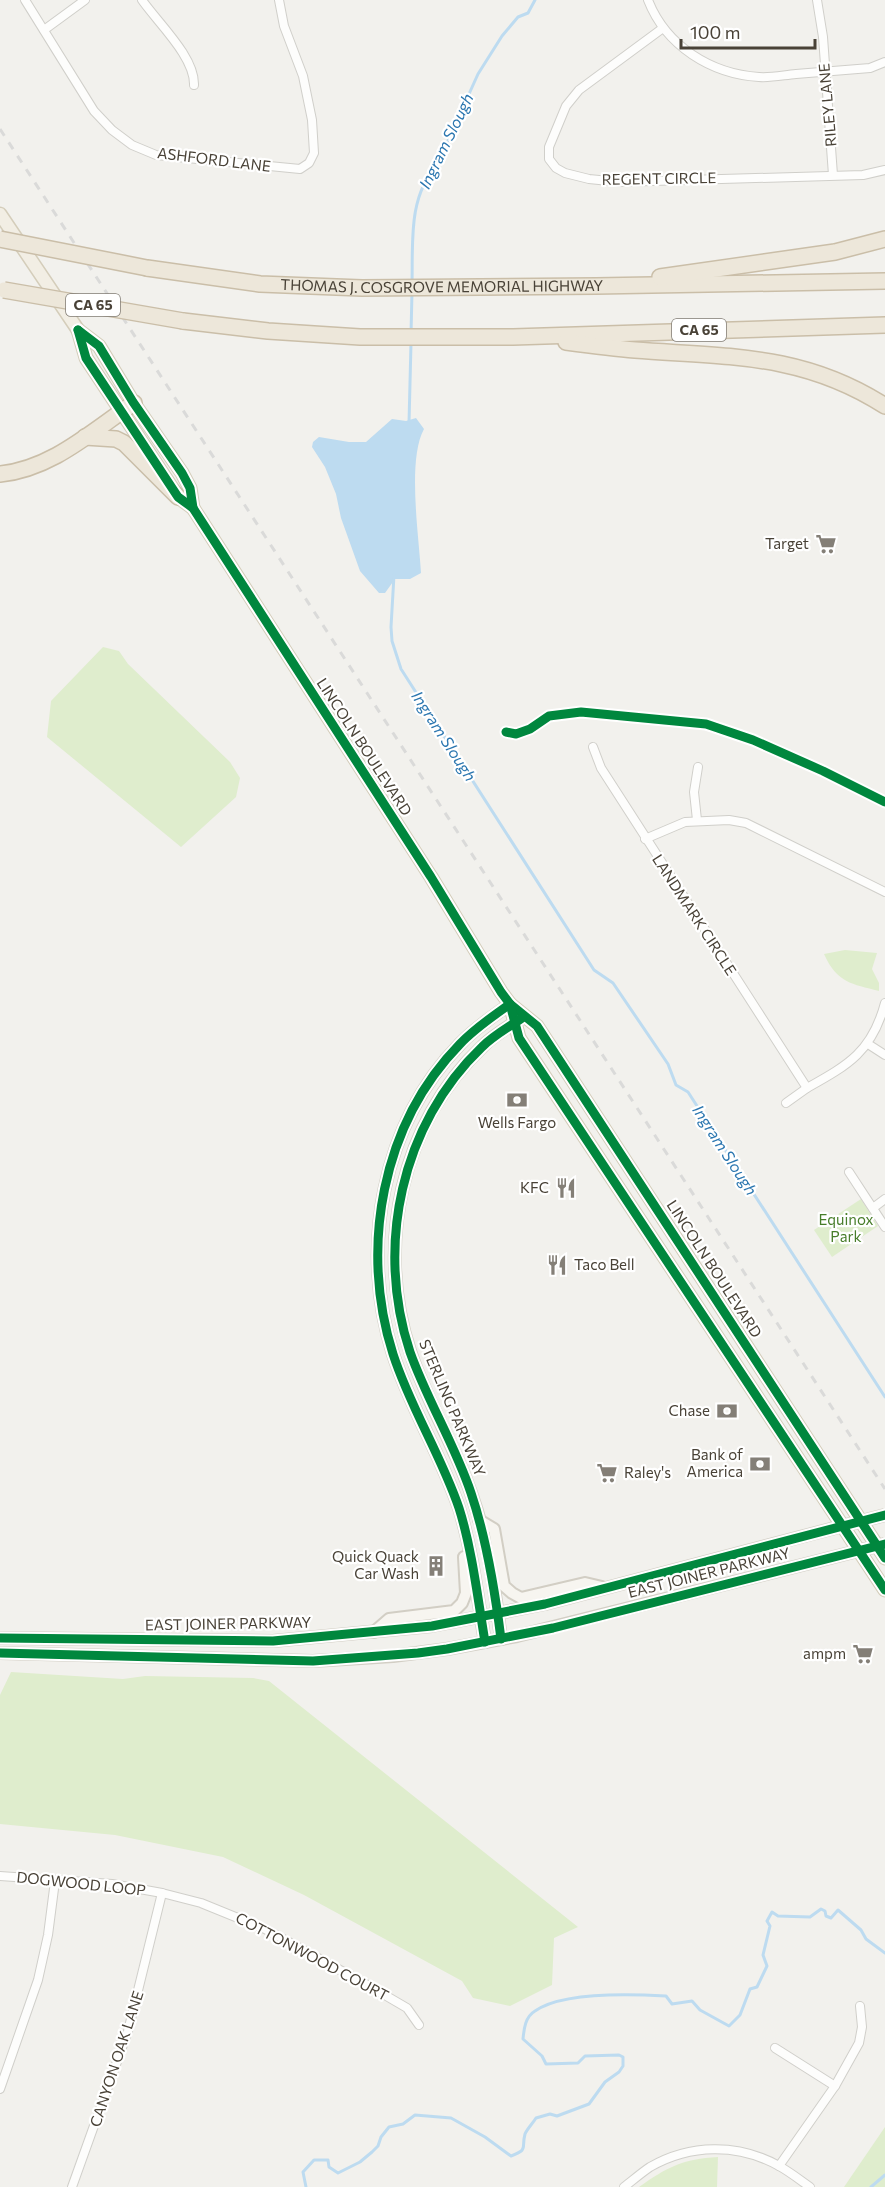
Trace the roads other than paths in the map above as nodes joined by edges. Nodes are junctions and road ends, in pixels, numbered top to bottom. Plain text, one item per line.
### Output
1 (25, 0) edge
2 (85, 0) edge
3 (142, 0) edge
4 (279, 0) edge
5 (648, 0) edge
6 (817, 0) edge
7 (663, 28) junction
8 (44, 30) junction
9 (885, 62) edge
10 (824, 72) junction
11 (194, 85) dead end
12 (885, 170) edge
13 (833, 175) junction
14 (0, 214) edge
15 (0, 239) edge
16 (885, 239) edge
17 (885, 281) edge
18 (596, 286) junction
19 (2, 290) edge
20 (885, 324) edge
21 (513, 336) junction
22 (885, 406) edge
23 (128, 407) junction
24 (85, 437) junction
25 (0, 474) edge
26 (178, 497) junction
27 (193, 508) junction
28 (593, 747) dead end
29 (698, 767) dead end
30 (698, 820) junction
31 (645, 838) junction
32 (885, 892) edge
33 (885, 1003) edge
34 (510, 1004) junction
35 (884, 1014) edge
36 (520, 1019) junction
37 (868, 1044) junction
38 (885, 1055) edge
39 (807, 1088) junction
40 (786, 1103) dead end
41 (849, 1172) dead end
42 (885, 1199) edge
43 (873, 1208) junction
44 (885, 1227) edge
45 (885, 1515) edge
46 (479, 1520) junction
47 (462, 1521) junction
48 (885, 1544) edge
49 (885, 1558) edge
50 (605, 1588) junction
51 (885, 1590) edge
52 (498, 1614) junction
53 (481, 1617) junction
54 (374, 1633) junction
55 (0, 1638) edge
56 (501, 1639) junction
57 (485, 1642) junction
58 (0, 1653) edge
59 (0, 1876) edge
60 (54, 1881) junction
61 (162, 1893) junction
62 (860, 2006) dead end
63 (419, 2025) dead end
64 (775, 2048) dead end
65 (835, 2086) junction
66 (0, 2089) edge
67 (779, 2166) junction
68 (72, 2187) edge
69 (624, 2187) edge
70 (810, 2187) edge

1 - 8 street, ASHFORD LANE
2 - 8 street
3 - 11 street
4 - 8 street, ASHFORD LANE
5 - 7 street
6 - 10 street, RILEY LANE
7 - 10 street
7 - 13 street, REGENT CIRCLE
9 - 10 street
10 - 13 street, RILEY LANE
12 - 13 street, REGENT CIRCLE
14 - 23 main road, LINCOLN BOULEVARD
15 - 18 highway, THOMAS J. COSGROVE MEMORIAL HIGHWAY, bridge
16 - 18 highway
17 - 18 highway, THOMAS J. COSGROVE MEMORIAL HIGHWAY
19 - 21 highway, CA 65, bridge
20 - 21 highway, CA 65
21 - 22 highway
23 - 24 highway
23 - 26 main road, LINCOLN BOULEVARD
23 - 27 main road, LINCOLN BOULEVARD
24 - 25 highway
24 - 26 highway
26 - 27 main road, LINCOLN BOULEVARD
27 - 34 main road, LINCOLN BOULEVARD
28 - 31 street
29 - 30 street
30 - 31 street, LANDMARK CIRCLE
30 - 32 street, LANDMARK CIRCLE
31 - 39 street, LANDMARK CIRCLE
33 - 35 street
34 - 36 main road, LINCOLN BOULEVARD
34 - 47 main road
35 - 37 street
36 - 46 main road, STERLING PARKWAY
36 - 49 main road, LINCOLN BOULEVARD
36 - 51 main road, LINCOLN BOULEVARD
37 - 38 street
37 - 39 street
39 - 40 street
41 - 43 street
42 - 43 street
43 - 44 street
45 - 50 main road, EAST JOINER PARKWAY, bridge
46 - 50 main road
46 - 52 main road, STERLING PARKWAY
47 - 53 main road
47 - 54 main road
48 - 56 main road, EAST JOINER PARKWAY, bridge
50 - 52 main road, EAST JOINER PARKWAY
52 - 53 main road, EAST JOINER PARKWAY
52 - 56 main road, STERLING PARKWAY
53 - 54 main road, EAST JOINER PARKWAY
53 - 57 main road
54 - 55 main road, EAST JOINER PARKWAY
56 - 57 main road, EAST JOINER PARKWAY
57 - 58 main road, EAST JOINER PARKWAY
59 - 60 street, DOGWOOD LOOP
60 - 61 street, DOGWOOD LOOP
60 - 66 street
61 - 63 street, COTTONWOOD COURT
61 - 68 street, CANYON OAK LANE
62 - 65 street
64 - 65 street
65 - 67 street
67 - 69 street
67 - 70 street

